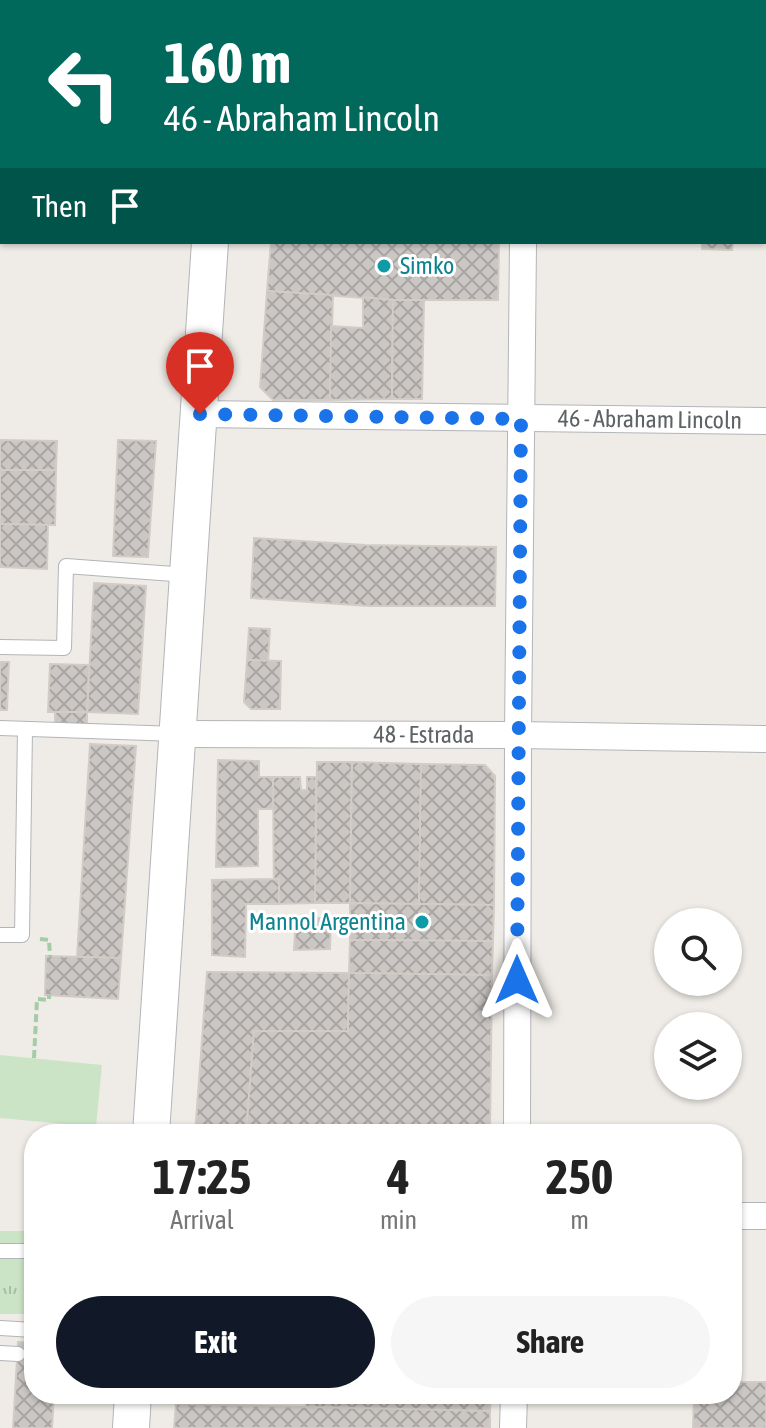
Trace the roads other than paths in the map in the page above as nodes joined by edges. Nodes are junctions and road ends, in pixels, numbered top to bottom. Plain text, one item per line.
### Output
1 (210, 244) edge
2 (523, 244) edge
3 (200, 414) junction
4 (521, 419) junction
5 (766, 421) edge
6 (189, 575) junction
7 (0, 647) edge
8 (0, 728) edge
9 (25, 729) junction
10 (178, 734) junction
11 (518, 735) junction
12 (766, 739) edge
13 (0, 935) edge
14 (152, 1124) edge
15 (517, 1124) edge
16 (742, 1216) edge
17 (766, 1216) edge
18 (0, 1251) edge
19 (24, 1251) edge
20 (0, 1328) edge
21 (24, 1329) edge
22 (0, 1353) edge
23 (18, 1354) dead end
24 (132, 1404) edge
25 (514, 1404) edge
26 (131, 1428) edge
27 (513, 1428) edge

1 - 3 main road
2 - 4 street
3 - 4 street, 46 - Abraham Lincoln
3 - 6 main road
4 - 5 street, 46 - Abraham Lincoln
4 - 11 street
6 - 7 lane
6 - 10 main road
8 - 9 lane
9 - 10 lane
9 - 13 lane
10 - 11 street, 48 - Estrada
10 - 14 main road
11 - 12 street, 48 - Estrada
11 - 15 street
16 - 17 street
18 - 19 lane
20 - 21 lane
22 - 23 lane
24 - 26 main road
25 - 27 street

